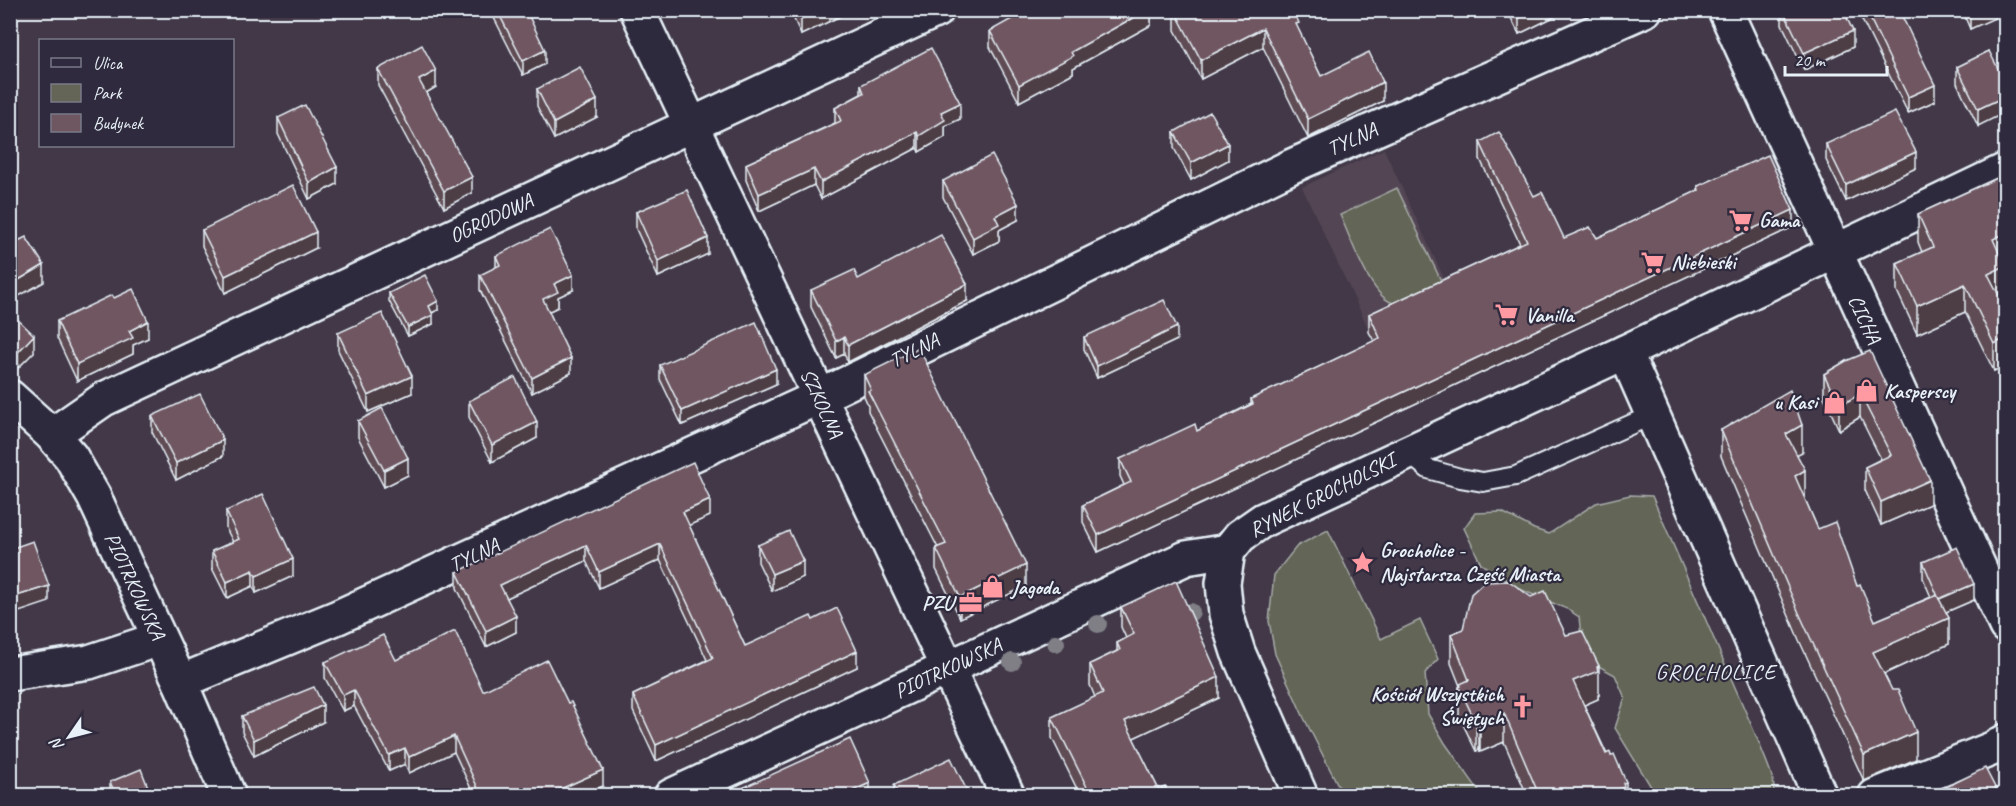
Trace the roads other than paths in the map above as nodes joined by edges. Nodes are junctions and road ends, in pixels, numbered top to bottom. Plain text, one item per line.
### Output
1 (637, 10) edge
2 (937, 10) edge
3 (1645, 10) edge
4 (1727, 12) edge
5 (690, 125) junction
6 (2006, 170) edge
7 (1834, 252) junction
8 (1625, 352) junction
9 (10, 397) edge
10 (819, 397) junction
11 (1652, 415) junction
12 (52, 435) junction
13 (1407, 453) junction
14 (1228, 551) junction
15 (2006, 626) edge
16 (159, 639) junction
17 (948, 669) junction
18 (10, 674) edge
19 (180, 682) junction
20 (2006, 741) edge
21 (229, 795) edge
22 (671, 795) edge
23 (1008, 795) edge
24 (1301, 795) edge
25 (1820, 795) edge
26 (1875, 795) edge

1 - 5 street, SZKOLNA
2 - 5 street, OGRODOWA
3 - 10 street, TYLNA
4 - 7 street, CICHA
5 - 10 street, SZKOLNA
5 - 12 street, OGRODOWA
6 - 7 street, RYNEK GROCHOLSKI
7 - 8 street, RYNEK GROCHOLSKI
7 - 15 street, CICHA
8 - 11 street
8 - 13 street, RYNEK GROCHOLSKI
9 - 12 street, PIOTRKOWSKA
10 - 17 street, SZKOLNA
10 - 19 street, TYLNA
11 - 13 lane
11 - 25 street
12 - 16 street, PIOTRKOWSKA
13 - 14 street, RYNEK GROCHOLSKI
14 - 17 street, PIOTRKOWSKA
14 - 24 street, RYNEK GROCHOLSKI
16 - 18 street
16 - 19 street, PIOTRKOWSKA
17 - 22 street, PIOTRKOWSKA
17 - 23 street, SZKOLNA
19 - 21 street, PIOTRKOWSKA
20 - 26 street

